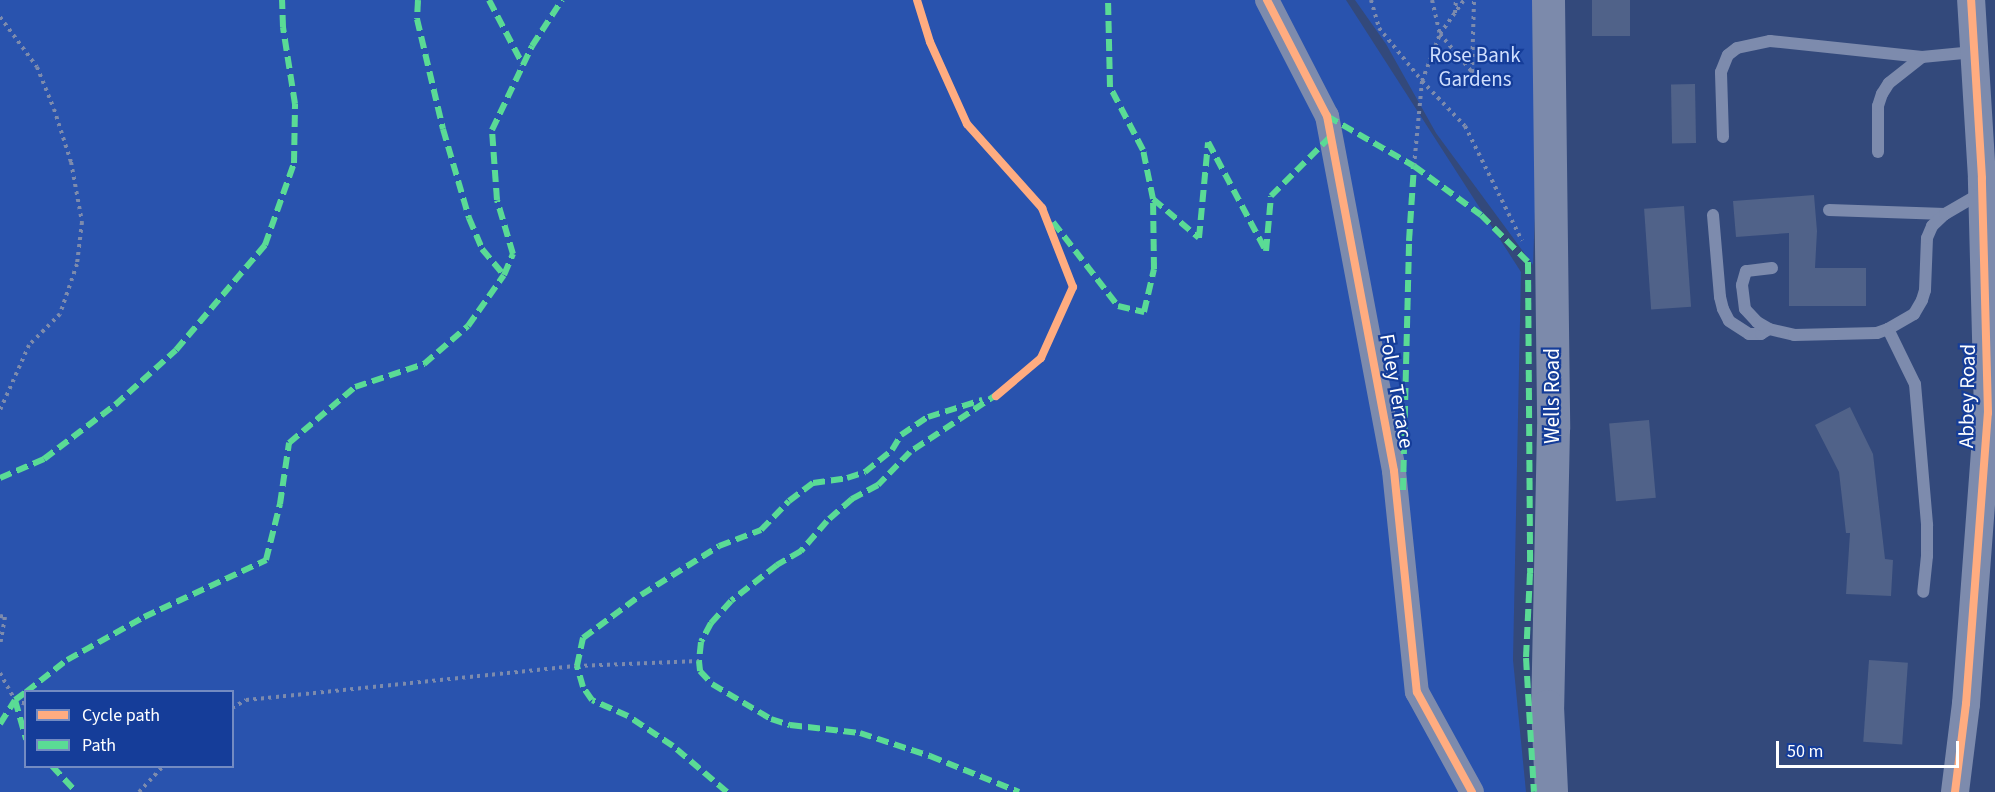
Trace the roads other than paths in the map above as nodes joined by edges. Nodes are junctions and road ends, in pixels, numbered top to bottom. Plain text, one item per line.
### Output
1 (1268, 0) edge
2 (1548, 0) edge
3 (1971, 0) edge
4 (1975, 52) junction
5 (1922, 57) junction
6 (1723, 137) dead end
7 (1878, 152) dead end
8 (1987, 193) edge
9 (1829, 210) dead end
10 (1945, 214) junction
11 (1713, 215) dead end
12 (1772, 268) dead end
13 (1769, 329) junction
14 (1888, 329) junction
15 (1923, 592) dead end
16 (1472, 792) edge
17 (1551, 792) edge
18 (1955, 792) edge

1 - 16 street, Foley Terrace
2 - 17 highway, Wells Road
3 - 4 street, Abbey Road
4 - 5 lane
4 - 8 street, Abbey Road
5 - 6 lane
5 - 7 lane
8 - 10 lane
8 - 18 street, Abbey Road
9 - 10 lane
10 - 14 lane
11 - 13 lane
12 - 13 lane
13 - 14 lane
14 - 15 lane

